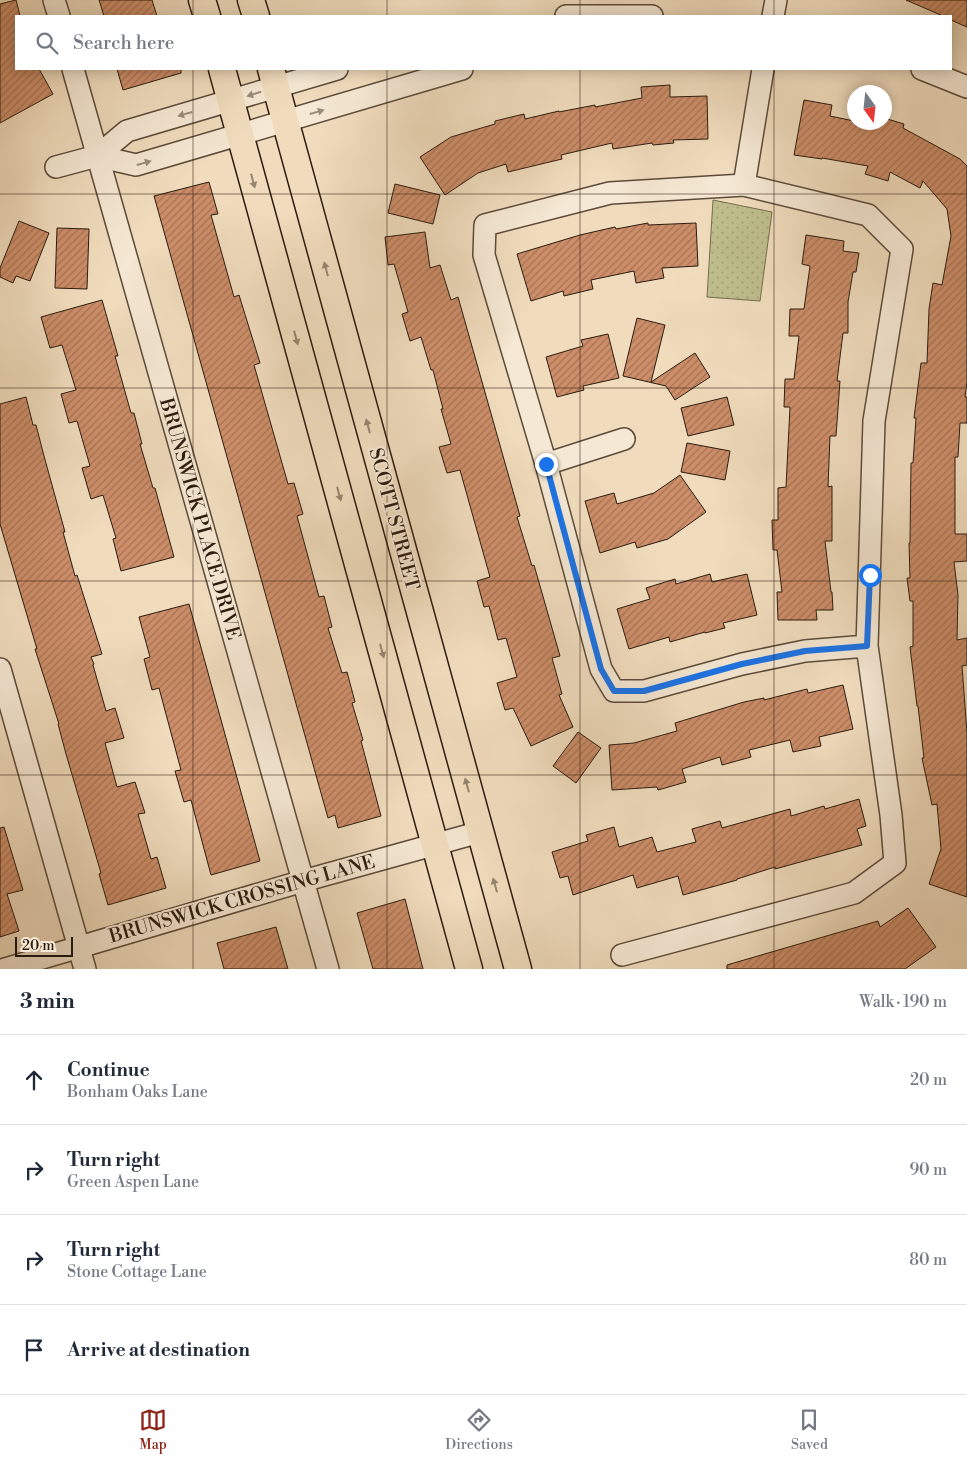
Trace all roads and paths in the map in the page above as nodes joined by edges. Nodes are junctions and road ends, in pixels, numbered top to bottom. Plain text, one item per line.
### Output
1 (54, 0) edge
2 (202, 0) edge
3 (251, 0) edge
4 (776, 0) edge
5 (58, 15) edge
6 (207, 15) edge
7 (256, 15) edge
8 (772, 15) edge
9 (73, 70) edge
10 (222, 70) edge
11 (330, 70) edge
12 (459, 70) edge
13 (763, 70) edge
14 (924, 70) edge
15 (274, 78) edge
16 (967, 87) edge
17 (232, 101) junction
18 (286, 121) junction
19 (240, 134) junction
20 (97, 156) junction
21 (56, 167) dead end
22 (744, 185) junction
23 (624, 439) dead end
24 (546, 464) junction
25 (867, 646) junction
26 (0, 669) edge
27 (480, 832) junction
28 (434, 844) junction
29 (303, 881) junction
30 (78, 947) junction
31 (622, 956) dead end
32 (5, 969) edge
33 (85, 969) edge
34 (328, 969) edge
35 (469, 969) edge
36 (518, 969) edge

1 - 5 street
2 - 6 main road
3 - 7 main road
4 - 8 street
9 - 20 street, BRUNSWICK PLACE DRIVE
10 - 17 main road
11 - 15 street
18 -> 12 street
13 - 22 street
14 - 16 street
15 -> 17 street
15 - 18 main road, SCOTT STREET
17 - 19 main road
17 -> 20 street
18 - 19 street
27 -> 18 main road, SCOTT STREET
20 -> 19 street
19 -> 28 main road
20 - 21 street
20 - 29 street, BRUNSWICK PLACE DRIVE
22 - 24 street
22 - 25 street
23 - 24 street
24 - 25 street
25 - 31 street
26 - 30 street
27 - 28 street, BRUNSWICK CROSSING LANE
36 -> 27 main road, SCOTT STREET
28 - 29 street, BRUNSWICK CROSSING LANE
28 - 35 main road
29 - 30 street, BRUNSWICK CROSSING LANE
29 - 34 street, BRUNSWICK PLACE DRIVE
30 - 32 street, BRUNSWICK CROSSING LANE
30 - 33 street

